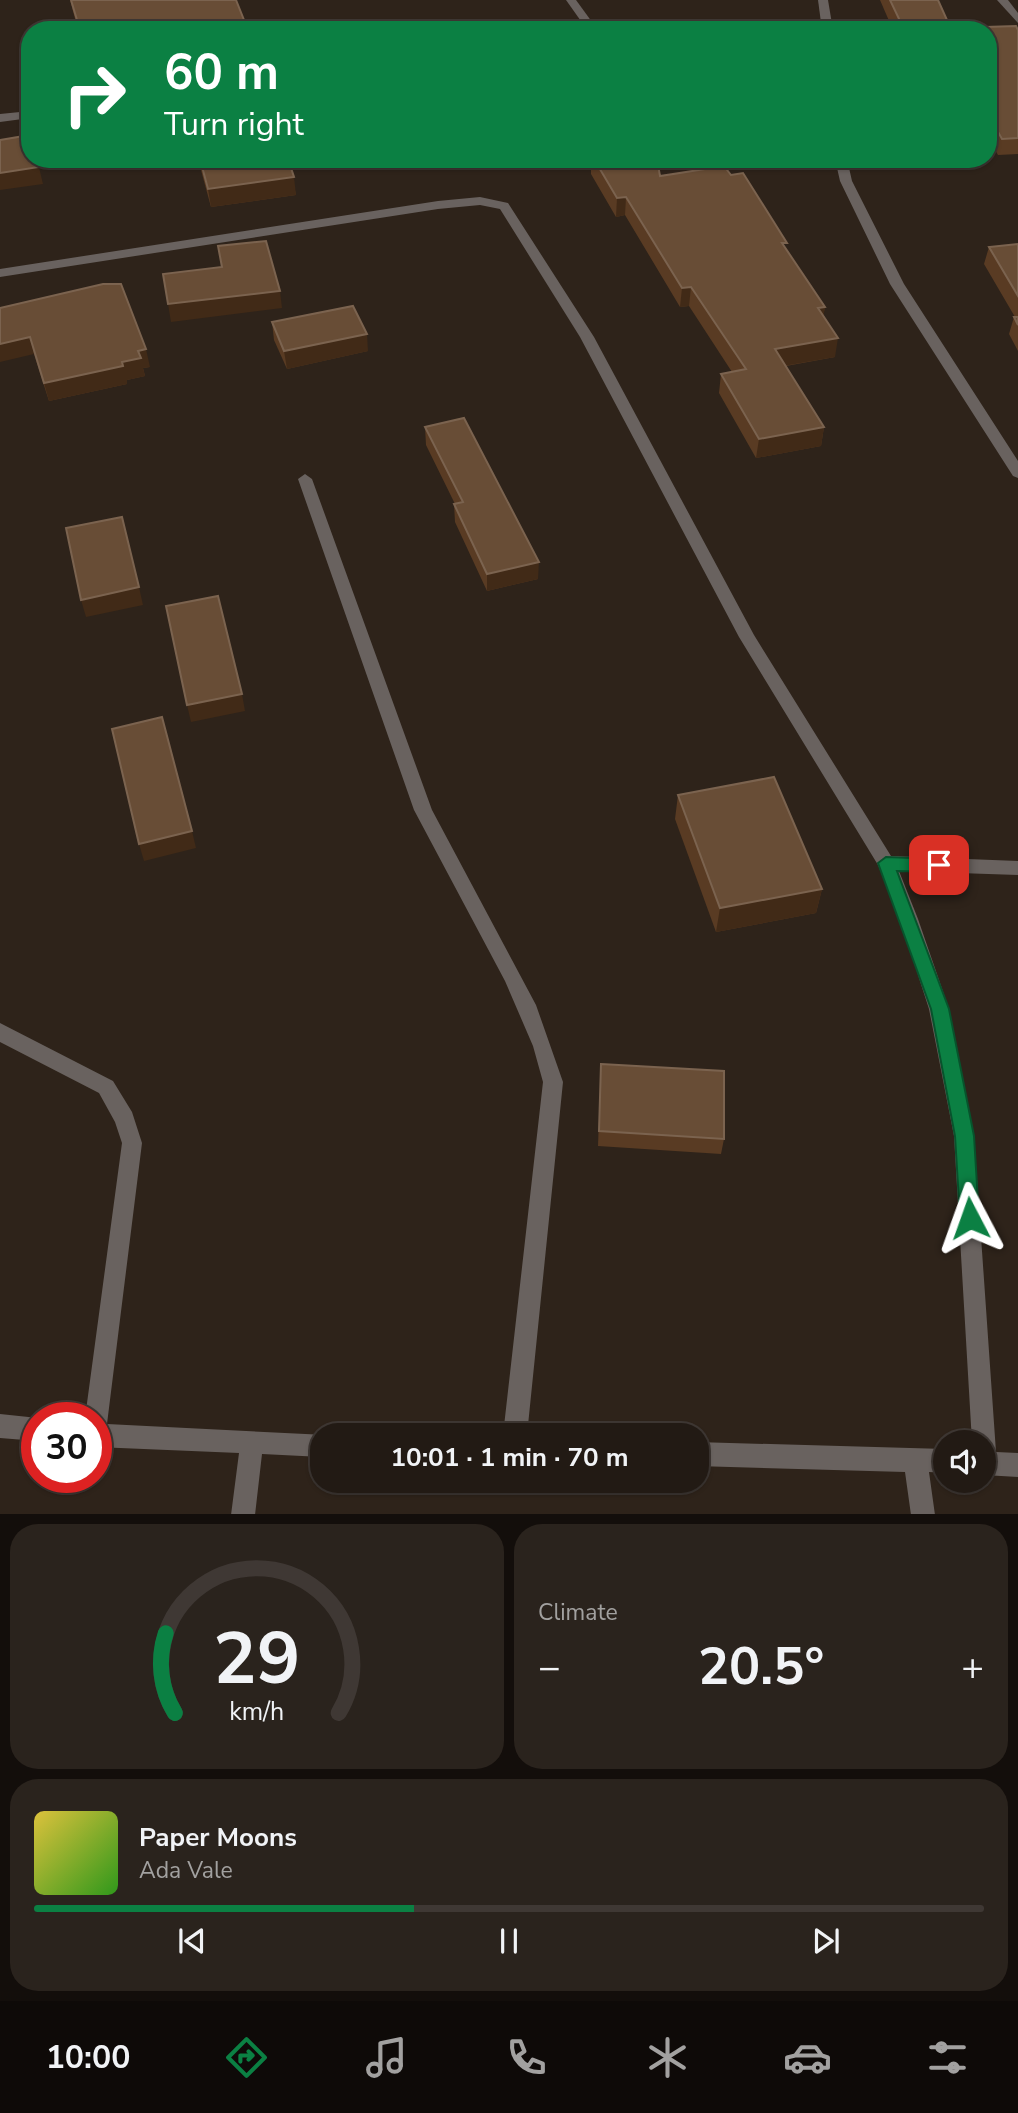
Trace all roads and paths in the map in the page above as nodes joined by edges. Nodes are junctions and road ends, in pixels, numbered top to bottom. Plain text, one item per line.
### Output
1 (571, 0) edge
2 (823, 0) edge
3 (1002, 0) edge
4 (1018, 20) edge
5 (586, 21) edge
6 (826, 21) edge
7 (21, 115) edge
8 (0, 118) edge
9 (843, 168) edge
10 (0, 273) edge
11 (1018, 473) edge
12 (305, 479) dead end
13 (886, 863) junction
14 (1018, 869) edge
15 (0, 1032) edge
16 (99, 1402) edge
17 (516, 1423) edge
18 (0, 1426) edge
19 (21, 1428) edge
20 (982, 1430) edge
21 (112, 1436) edge
22 (252, 1443) junction
23 (310, 1445) edge
24 (709, 1454) edge
25 (915, 1459) junction
26 (933, 1460) edge
27 (996, 1464) edge
28 (1018, 1465) edge
29 (243, 1514) edge
30 (923, 1514) edge

1 - 5 street
2 - 6 street
3 - 4 street
7 - 8 street
9 - 11 street
10 - 13 street
12 - 17 street
13 - 14 street
13 - 20 street
15 - 16 street
18 - 19 street
21 - 22 street
22 - 23 street
22 - 29 street
24 - 25 street
25 - 26 street
25 - 30 street
27 - 28 street

